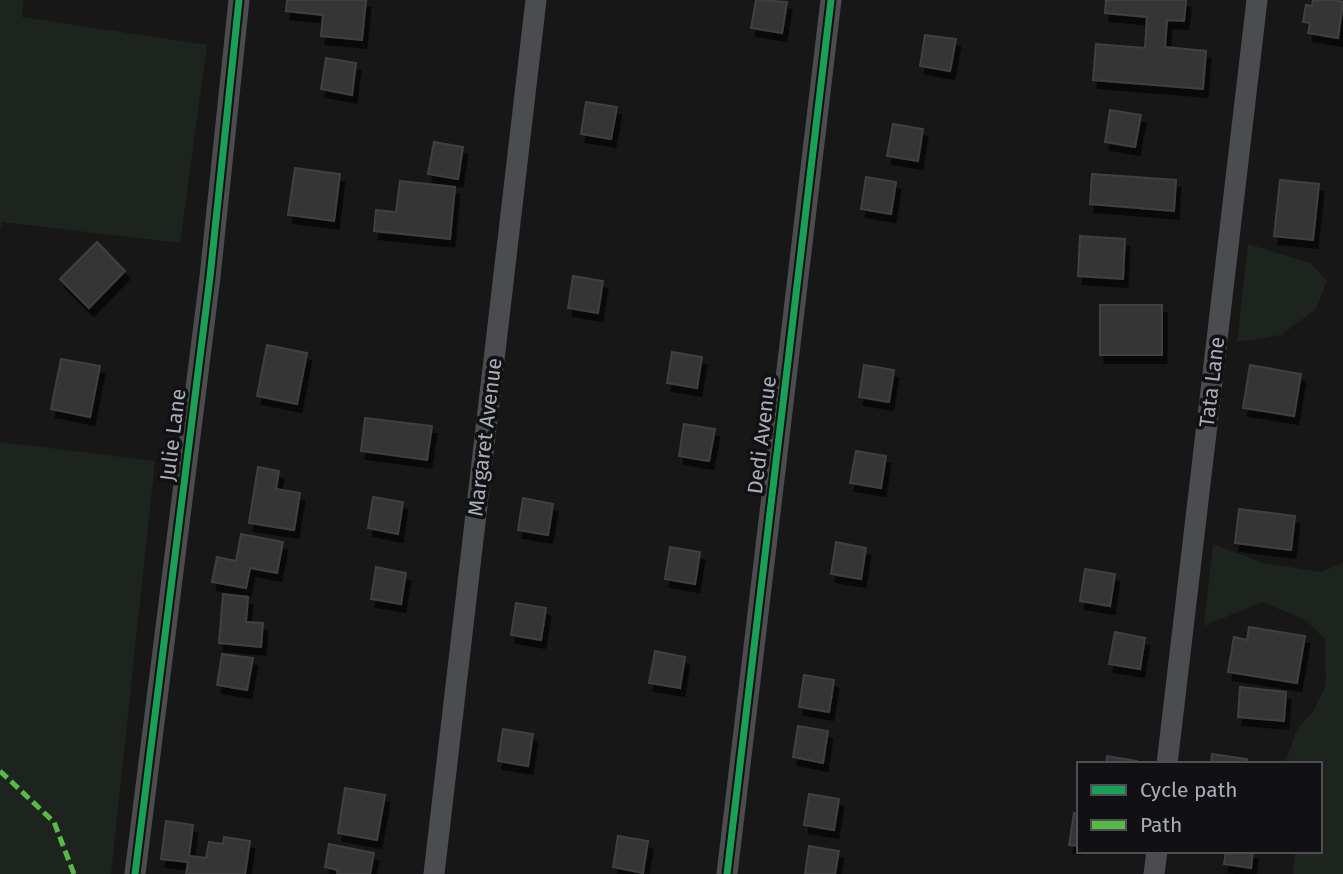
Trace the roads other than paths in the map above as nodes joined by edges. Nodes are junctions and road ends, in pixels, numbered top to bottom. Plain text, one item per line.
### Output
1 (239, 0) edge
2 (536, 0) edge
3 (831, 0) edge
4 (1257, 0) edge
5 (1167, 762) edge
6 (1157, 853) edge
7 (135, 874) edge
8 (434, 874) edge
9 (727, 874) edge
10 (1154, 874) edge

1 - 7 street, Julie Lane
2 - 8 street, Margaret Avenue
3 - 9 street, Dedi Avenue
4 - 5 street, Tata Lane
6 - 10 street

